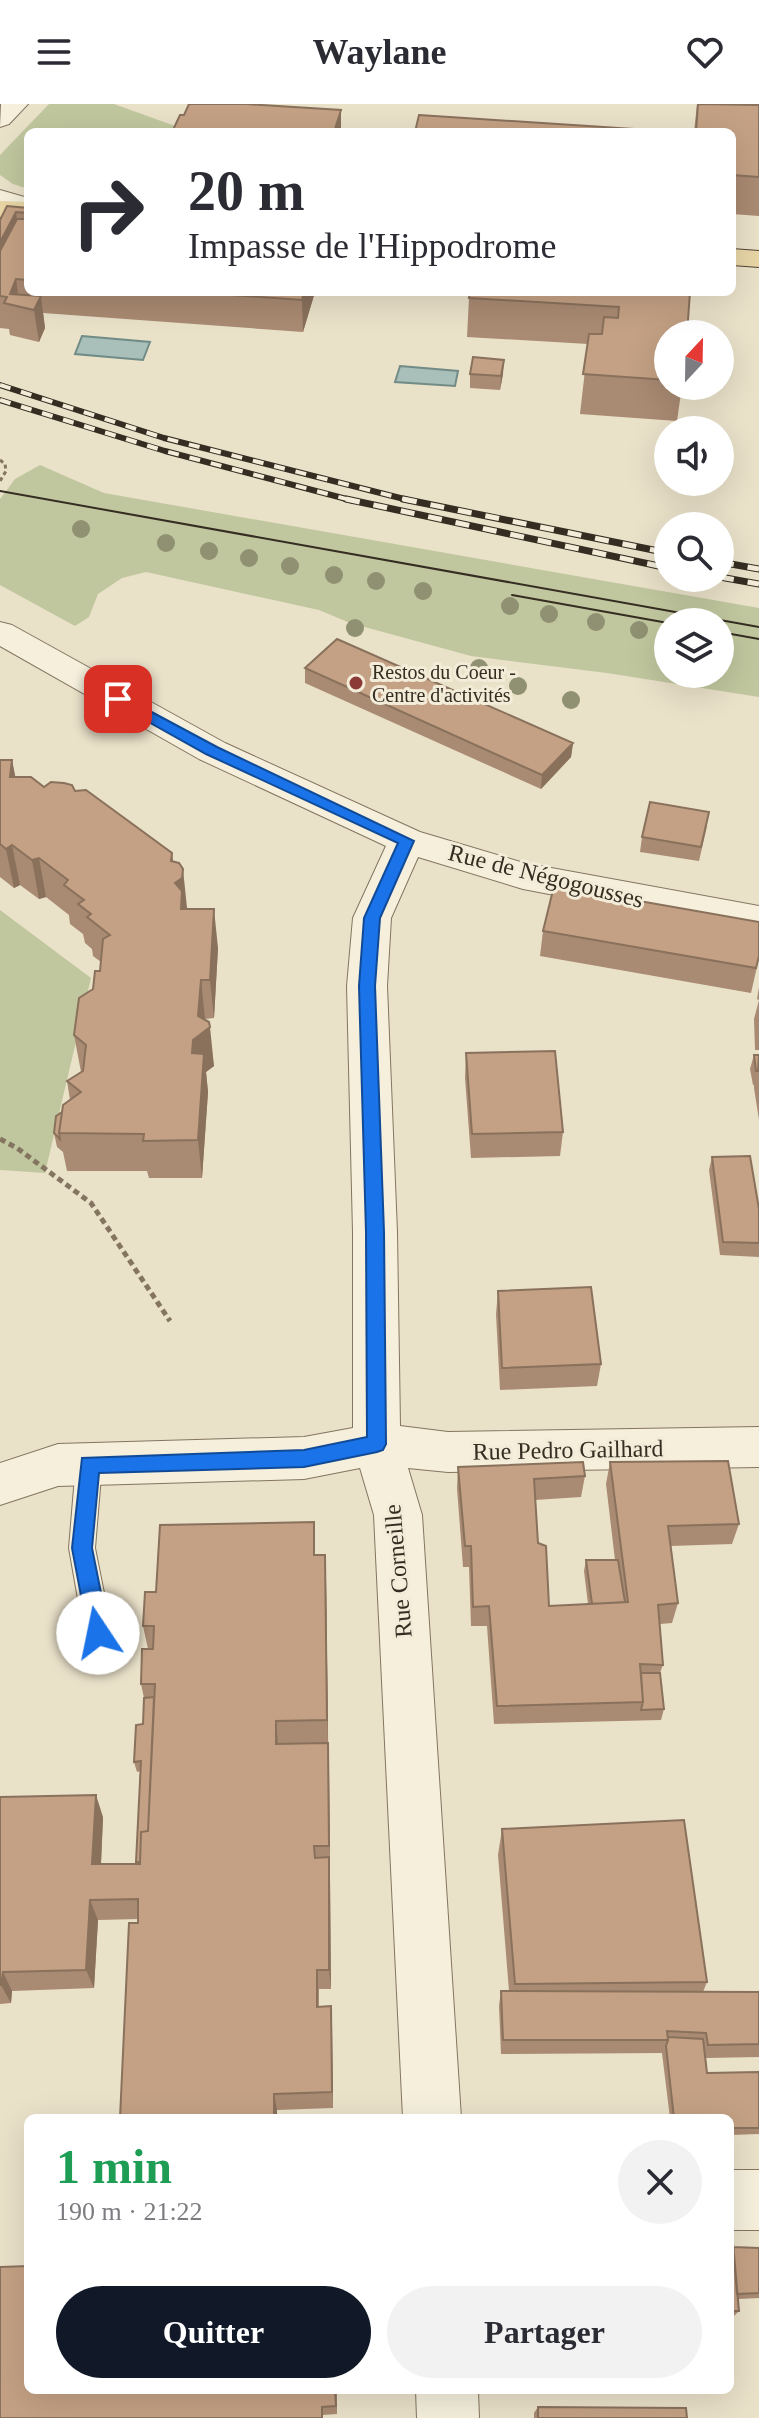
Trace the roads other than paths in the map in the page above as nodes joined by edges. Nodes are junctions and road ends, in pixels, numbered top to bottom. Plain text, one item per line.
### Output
1 (15, 104) edge
2 (0, 119) edge
3 (0, 198) edge
4 (24, 207) edge
5 (24, 208) edge
6 (0, 209) edge
7 (0, 224) edge
8 (24, 226) edge
9 (736, 257) edge
10 (759, 259) edge
11 (736, 273) edge
12 (759, 275) edge
13 (0, 632) edge
14 (407, 841) junction
15 (759, 920) edge
16 (377, 1444) junction
17 (759, 1447) edge
18 (89, 1464) junction
19 (0, 1484) edge
20 (98, 1633) dead end
21 (432, 2114) edge
22 (734, 2200) edge
23 (759, 2200) edge
24 (447, 2394) edge
25 (448, 2418) edge

1 - 2 street
3 - 4 street
5 - 6 main road
7 - 8 main road
9 - 10 main road
11 - 12 main road
13 - 14 street, Rue de Négogousses
14 - 15 street, Rue de Négogousses
14 - 16 street, Rue Corneille
16 - 17 street, Rue Pedro Gailhard
16 - 18 street, Rue Pedro Gailhard
16 - 21 street, Rue Corneille
18 - 19 street, Rue Pedro Gailhard
18 - 20 lane
22 - 23 street
24 - 25 street

